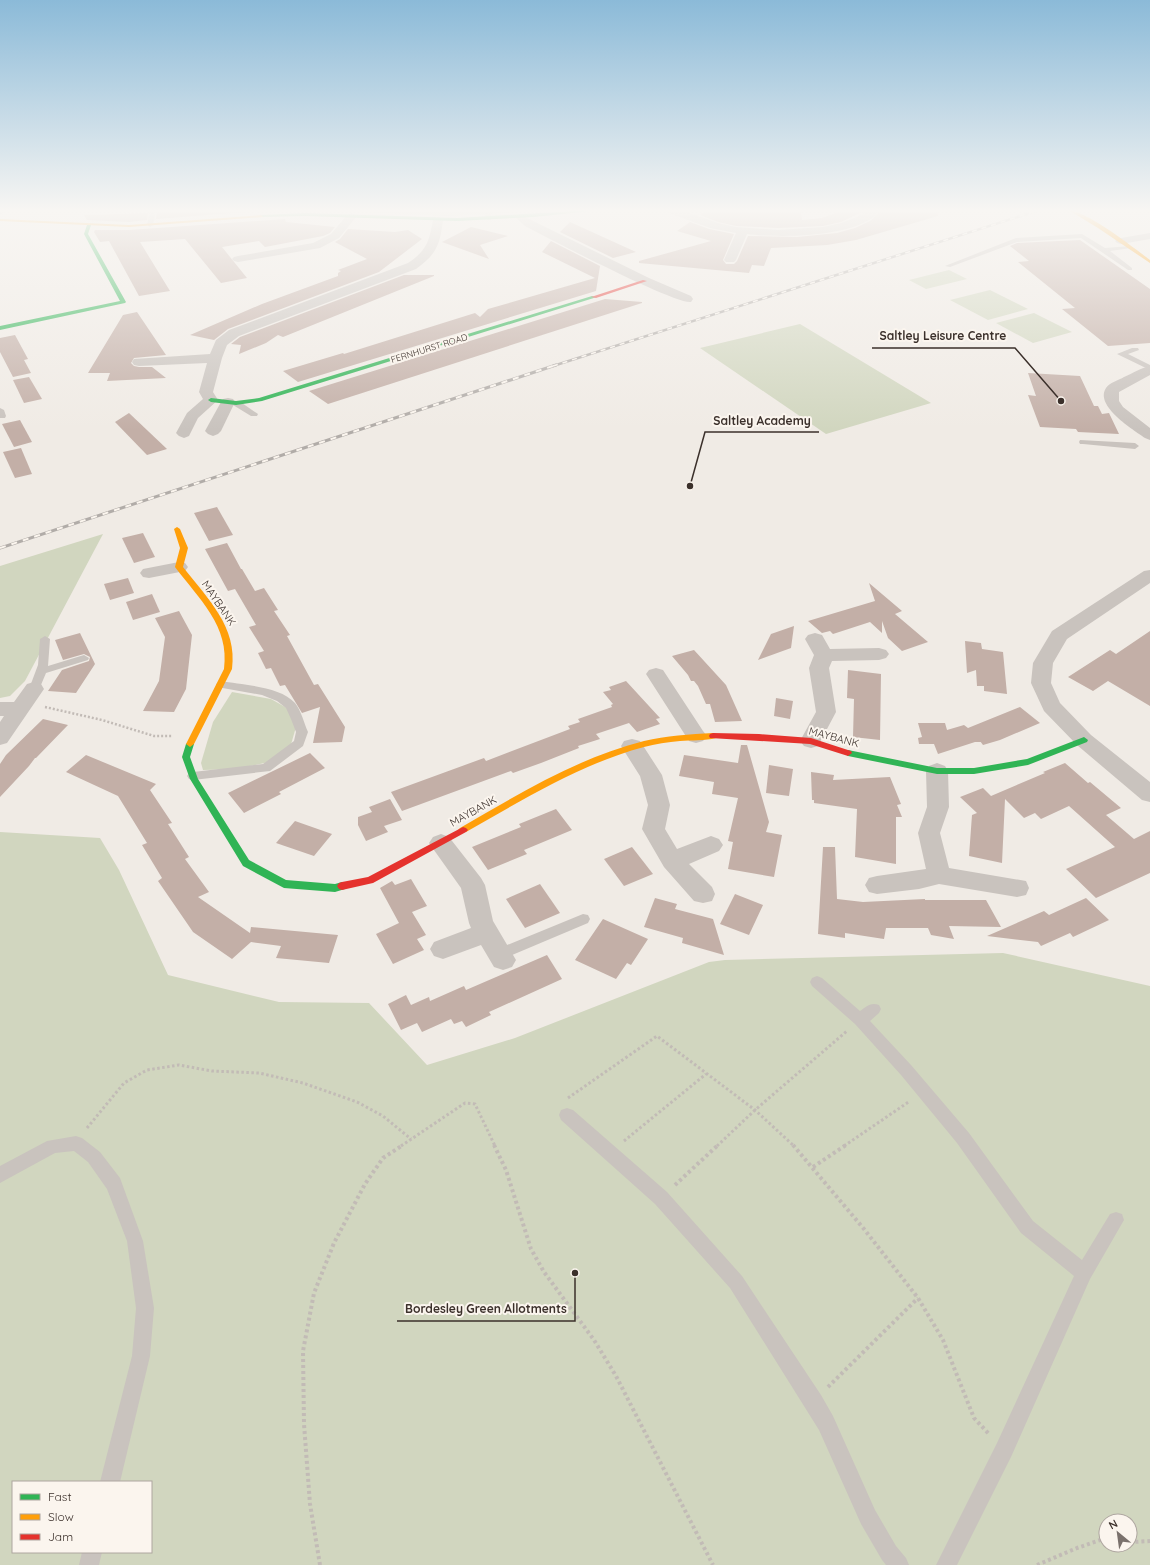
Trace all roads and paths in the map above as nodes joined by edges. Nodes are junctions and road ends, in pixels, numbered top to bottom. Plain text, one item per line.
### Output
1 (113, 284) edge
2 (363, 284) edge
3 (635, 284) edge
4 (652, 284) edge
5 (687, 299) dead end
6 (0, 328) edge
7 (1135, 350) dead end
8 (214, 358) junction
9 (139, 362) dead end
10 (1150, 369) edge
11 (211, 400) junction
12 (232, 403) junction
13 (254, 414) dead end
14 (213, 431) dead end
15 (184, 433) dead end
16 (1141, 440) edge
17 (1083, 442) dead end
18 (177, 529) dead end
19 (179, 567) junction
20 (149, 573) dead end
21 (1150, 575) edge
22 (44, 639) dead end
23 (879, 654) dead end
24 (84, 658) dead end
25 (656, 674) dead end
26 (38, 680) junction
27 (221, 685) junction
28 (10, 708) edge
29 (193, 736) junction
30 (696, 736) junction
31 (0, 738) edge
32 (1084, 740) junction
33 (811, 741) junction
34 (632, 746) junction
35 (937, 771) junction
36 (193, 776) junction
37 (1150, 794) edge
38 (441, 843) junction
39 (711, 845) dead end
40 (672, 861) junction
41 (940, 875) junction
42 (877, 884) dead end
43 (1018, 888) dead end
44 (703, 894) dead end
45 (583, 920) dead end
46 (487, 933) junction
47 (443, 949) dead end
48 (502, 957) joint
49 (817, 982) dead end
50 (874, 1009) dead end
51 (860, 1020) junction
52 (706, 1074) junction
53 (924, 1091) junction
54 (564, 1109) joint
55 (755, 1110) junction
56 (411, 1139) junction
57 (76, 1143) junction
58 (609, 1153) junction
59 (813, 1167) junction
60 (0, 1175) edge
61 (661, 1198) junction
62 (1116, 1220) dead end
63 (1084, 1273) junction
64 (918, 1298) junction
65 (814, 1402) junction
66 (1004, 1450) junction
67 (110, 1481) edge
68 (1098, 1541) edge
69 (1150, 1541) edge
70 (1138, 1542) edge
71 (92, 1553) edge
72 (89, 1565) edge
73 (320, 1565) edge
74 (713, 1565) edge
75 (899, 1565) edge
76 (946, 1565) edge
77 (1037, 1565) edge

1 - 6 street
2 - 8 street
3 - 12 street, FERNHURST ROAD
4 - 5 street
7 - 10 lane
8 - 9 street
8 - 11 street
10 - 16 street
11 - 12 street, FERNHURST ROAD
11 - 15 street
12 - 13 lane
12 - 14 street
16 - 17 lane
18 - 19 street
19 - 20 street
19 - 27 street, MAYBANK
21 - 32 street
22 - 26 lane
23 - 33 street
24 - 26 lane
25 - 30 street
26 - 28 street
27 - 29 street, MAYBANK
27 - 36 lane
28 - 29 path
28 - 31 street
29 - 36 street, MAYBANK
30 - 33 street, MAYBANK
30 - 34 street, MAYBANK
32 - 35 street, MAYBANK
32 - 37 street
33 - 35 street, MAYBANK
34 - 38 street, MAYBANK
34 - 40 street
35 - 41 street
36 - 38 street, MAYBANK
38 - 46 street
39 - 40 street
40 - 44 street
41 - 42 street
41 - 43 street
45 - 48 lane
46 - 47 street
46 - 48 street
49 - 51 lane
50 - 51 lane
51 - 53 lane
51 - 55 path
52 - 54 path
52 - 55 path
52 - 58 path
53 - 59 path
53 - 63 lane
54 - 58 lane
55 - 59 path
55 - 61 path
56 - 57 path
56 - 73 path
56 - 74 path
57 - 60 lane
57 - 67 lane
58 - 61 lane
59 - 64 path
61 - 65 lane
62 - 63 lane
63 - 66 lane
64 - 65 path
64 - 66 path
65 - 75 lane
66 - 76 lane
68 - 77 path
69 - 70 path
71 - 72 lane

